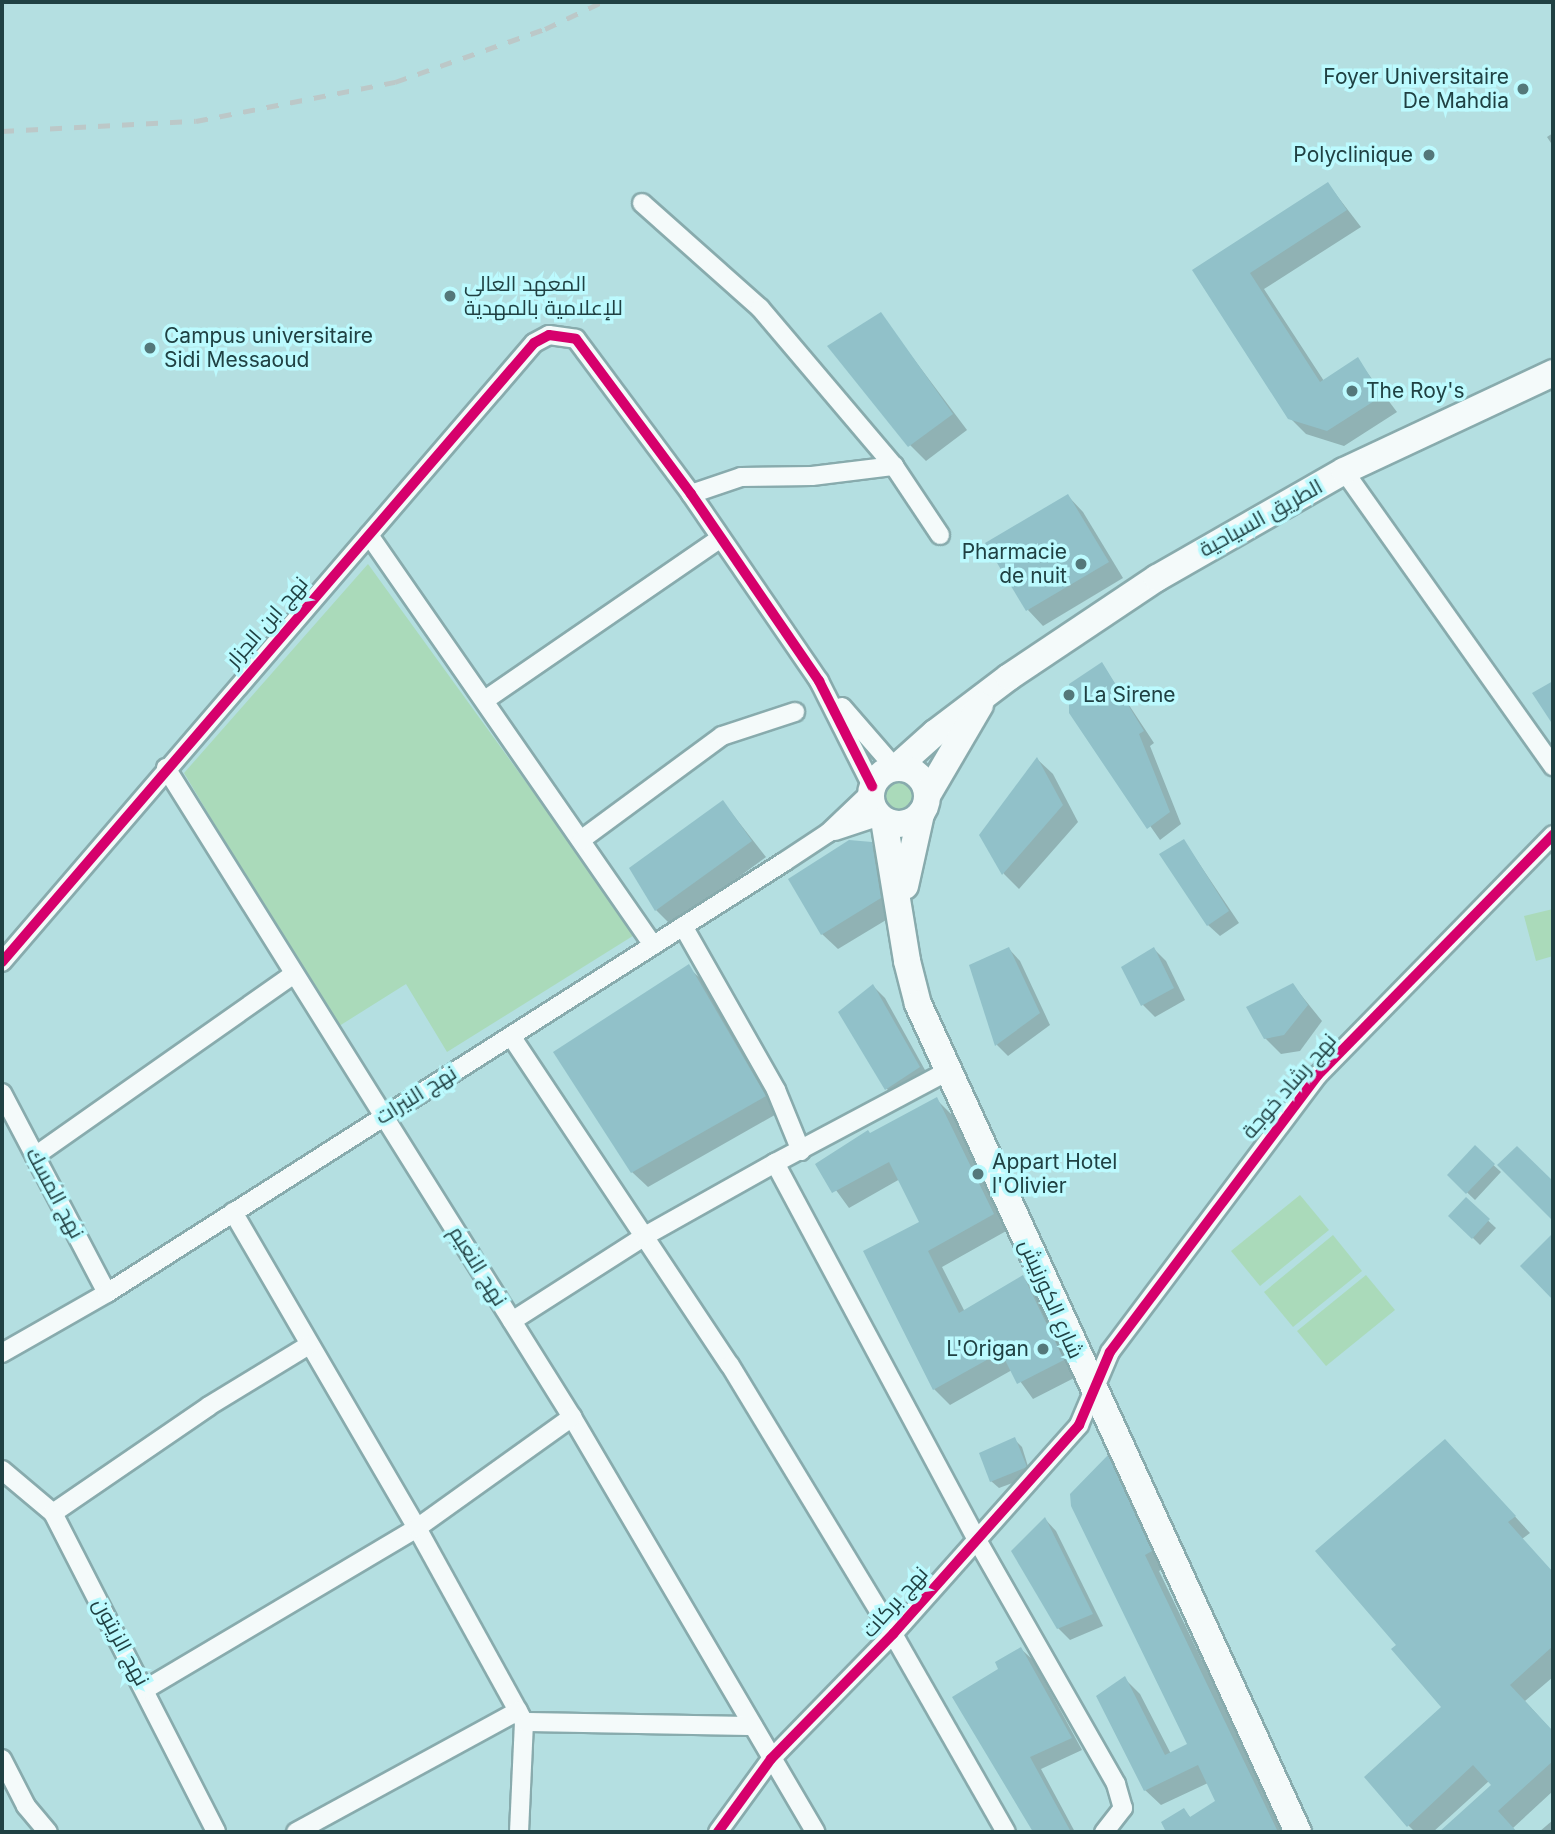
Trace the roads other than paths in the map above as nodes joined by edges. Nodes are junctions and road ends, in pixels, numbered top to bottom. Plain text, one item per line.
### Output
1 (642, 203) dead end
2 (1553, 373) edge
3 (894, 466) junction
4 (1344, 471) junction
5 (691, 494) junction
6 (369, 534) junction
7 (940, 535) dead end
8 (721, 538) junction
9 (819, 681) junction
10 (986, 694) junction
11 (485, 700) junction
12 (795, 712) dead end
13 (1553, 766) edge
14 (896, 767) junction
15 (166, 768) junction
16 (877, 804) junction
17 (924, 804) junction
18 (828, 833) junction
19 (1553, 835) edge
20 (581, 840) junction
21 (901, 908) junction
22 (683, 926) junction
23 (653, 945) junction
24 (2, 962) edge
25 (293, 975) junction
26 (511, 1036) junction
27 (948, 1070) junction
28 (2, 1093) edge
29 (383, 1115) junction
30 (801, 1152) junction
31 (35, 1156) junction
32 (775, 1163) junction
33 (233, 1212) junction
34 (645, 1236) junction
35 (107, 1293) junction
36 (512, 1321) junction
37 (309, 1345) junction
38 (2, 1353) edge
39 (1093, 1392) junction
40 (572, 1417) junction
41 (2, 1470) edge
42 (53, 1513) junction
43 (417, 1528) junction
44 (977, 1539) junction
45 (894, 1634) junction
46 (146, 1689) junction
47 (521, 1717) junction
48 (753, 1726) junction
49 (2, 1759) edge
50 (771, 1759) junction
51 (48, 1832) edge
52 (216, 1832) edge
53 (296, 1832) edge
54 (519, 1832) edge
55 (718, 1832) edge
56 (815, 1832) edge
57 (1006, 1832) edge
58 (1104, 1832) edge
59 (1298, 1832) edge

1 - 3 street
2 - 4 main road, الطريق السياحية
3 - 5 street
3 - 7 street
4 - 10 main road, الطريق السياحية
4 - 13 street
5 - 6 street, نهج ابن الجزار
5 - 8 street
6 - 11 street
6 - 15 street, نهج ابن الجزار
8 - 9 street
8 - 11 street
9 - 14 street
9 - 16 street
10 - 14 main road, الطريق السياحية
10 - 17 main road, الطريق السياحية
11 - 20 street
12 - 20 street
14 - 16 main road
14 - 17 main road
15 - 24 street, نهج ابن الجزار
15 - 25 street, نهج النعيم
16 - 17 main road
16 - 18 street
16 - 18 street
16 - 21 main road, شارع الكورنيش
17 - 21 main road, شارع الكورنيش
18 - 22 street, نهج النيرات
19 - 39 street, نهج رشاد خوجة
20 - 23 street
21 - 27 main road, شارع الكورنيش
22 - 23 street, نهج النيرات
22 - 30 street
23 - 26 street, نهج النيرات
25 - 29 street, نهج النعيم
25 - 31 street
26 - 29 street, نهج النيرات
26 - 34 street
27 - 30 street
27 - 39 main road, شارع الكورنيش
28 - 31 street, نهج المسك
29 - 33 street, نهج النيرات
29 - 36 street, نهج النعيم
30 - 32 street
31 - 35 street, نهج المسك
32 - 34 street
32 - 44 street
33 - 35 street, نهج النيرات
33 - 37 street
34 - 36 street
34 - 45 street
35 - 38 street, نهج النيرات
36 - 40 street, نهج النعيم
37 - 42 street
37 - 43 street
39 - 44 street, نهج بركات
39 - 59 main road, شارع الكورنيش
40 - 43 street
40 - 48 street, نهج النعيم
41 - 42 street, نهج الزيتون
42 - 46 street, نهج الزيتون
43 - 46 street
43 - 47 street
44 - 45 street, نهج بركات
44 - 58 street
45 - 50 street, نهج بركات
45 - 57 street
46 - 52 street, نهج الزيتون
47 - 48 street
47 - 53 street
47 - 54 street
48 - 50 street, نهج النعيم
49 - 51 street
50 - 55 street, نهج بركات
50 - 56 street, نهج النعيم

